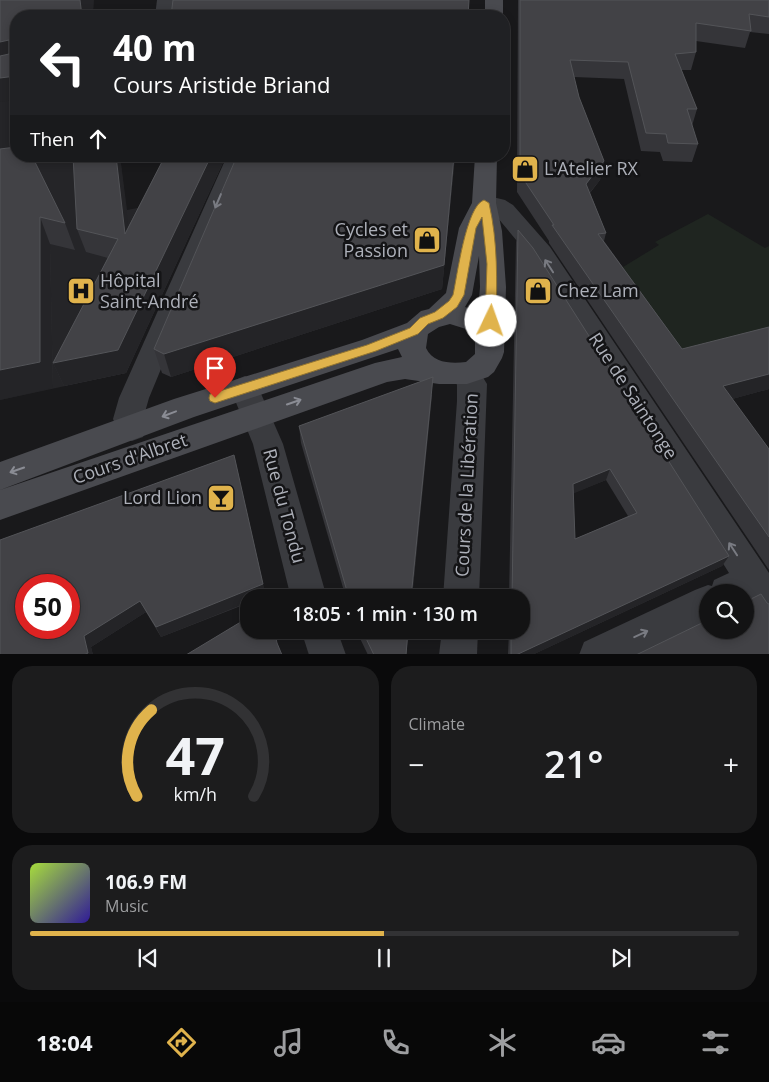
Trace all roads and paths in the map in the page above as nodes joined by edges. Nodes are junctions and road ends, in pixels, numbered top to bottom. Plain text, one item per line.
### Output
1 (235, 162) edge
2 (486, 162) edge
3 (484, 203) junction
4 (439, 315) junction
5 (414, 331) junction
6 (490, 338) junction
7 (434, 372) junction
8 (466, 374) junction
9 (250, 402) junction
10 (132, 428) junction
11 (0, 476) edge
12 (0, 505) edge
13 (745, 584) edge
14 (307, 589) edge
15 (462, 589) edge
16 (699, 606) edge
17 (322, 639) edge
18 (459, 639) edge
19 (328, 654) edge
20 (458, 654) edge
21 (597, 654) edge

1 -> 10 street
2 - 3 main road
3 - 4 main road
3 - 6 main road
13 -> 3 street, Rue de Saintonge
4 - 5 main road
4 - 6 main road
5 - 7 main road
5 - 9 main road, Cours d'Albret
6 - 8 main road
7 - 8 main road
9 -> 7 main road, Cours d'Albret
8 - 15 street, Cours de la Libération
9 -> 10 main road, Cours d'Albret
9 - 12 main road, Cours d'Albret
9 - 14 street, Rue du Tondu
10 -> 11 main road, Cours d'Albret
21 -> 16 street
17 - 19 street
18 - 20 street

